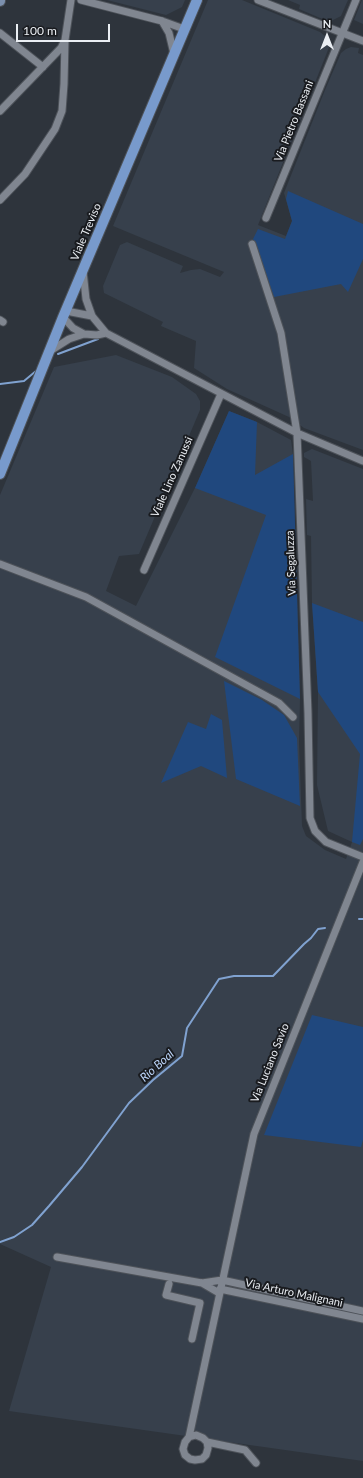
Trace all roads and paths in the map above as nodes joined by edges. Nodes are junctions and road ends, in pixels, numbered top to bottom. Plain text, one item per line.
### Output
1 (70, 0) edge
2 (81, 0) edge
3 (197, 0) edge
4 (202, 0) edge
5 (258, 0) edge
6 (356, 0) edge
7 (192, 11) junction
8 (162, 21) junction
9 (184, 29) junction
10 (342, 32) junction
11 (0, 33) edge
12 (65, 40) junction
13 (363, 41) edge
14 (174, 54) junction
15 (43, 66) junction
16 (0, 111) edge
17 (0, 200) edge
18 (266, 218) dead end
19 (252, 244) dead end
20 (83, 271) junction
21 (64, 314) junction
22 (92, 316) junction
23 (106, 333) junction
24 (84, 334) junction
25 (50, 351) junction
26 (221, 394) junction
27 (297, 432) junction
28 (363, 461) edge
29 (0, 474) edge
30 (0, 564) edge
31 (144, 570) dead end
32 (293, 717) dead end
33 (363, 857) edge
34 (363, 862) edge
35 (57, 1257) dead end
36 (222, 1280) junction
37 (202, 1283) junction
38 (169, 1284) dead end
39 (220, 1291) junction
40 (363, 1311) edge
41 (363, 1319) edge
42 (192, 1339) dead end
43 (192, 1436) junction
44 (207, 1442) junction
45 (256, 1462) dead end

1 - 12 street
2 - 8 street
3 - 7 main road, Viale Treviso
4 - 7 street
5 - 10 street
6 - 10 street, Via Pietro Bassani
7 - 9 main road, Viale Treviso
8 - 9 street
8 - 14 street
9 - 14 main road, Viale Treviso
10 - 13 street
10 - 18 street, Via Pietro Bassani
11 - 15 street
12 - 15 street
12 - 17 street
14 - 20 main road, Viale Treviso
15 - 16 street
19 - 27 street, Via Segaluzza
20 - 21 main road, Viale Treviso
20 - 22 street
21 - 22 street
21 - 24 street
21 - 25 main road, Viale Treviso
22 - 23 street
23 - 24 street
23 - 26 street
24 - 25 street
25 - 29 main road, Viale Treviso
26 - 27 street
26 - 31 street, Viale Lino Zanussi
27 - 28 street
27 - 33 street, Via Segaluzza
30 - 32 street
34 - 36 street, Via Luciano Savio
35 - 37 street
36 - 37 street
36 - 39 street, Via Luciano Savio
36 - 40 street, Via Arturo Malignani
37 - 39 street
38 - 42 street
39 - 41 street, Via Arturo Malignani
39 - 43 street, Via Luciano Savio
43 - 44 street
43 - 44 street
44 - 45 street

